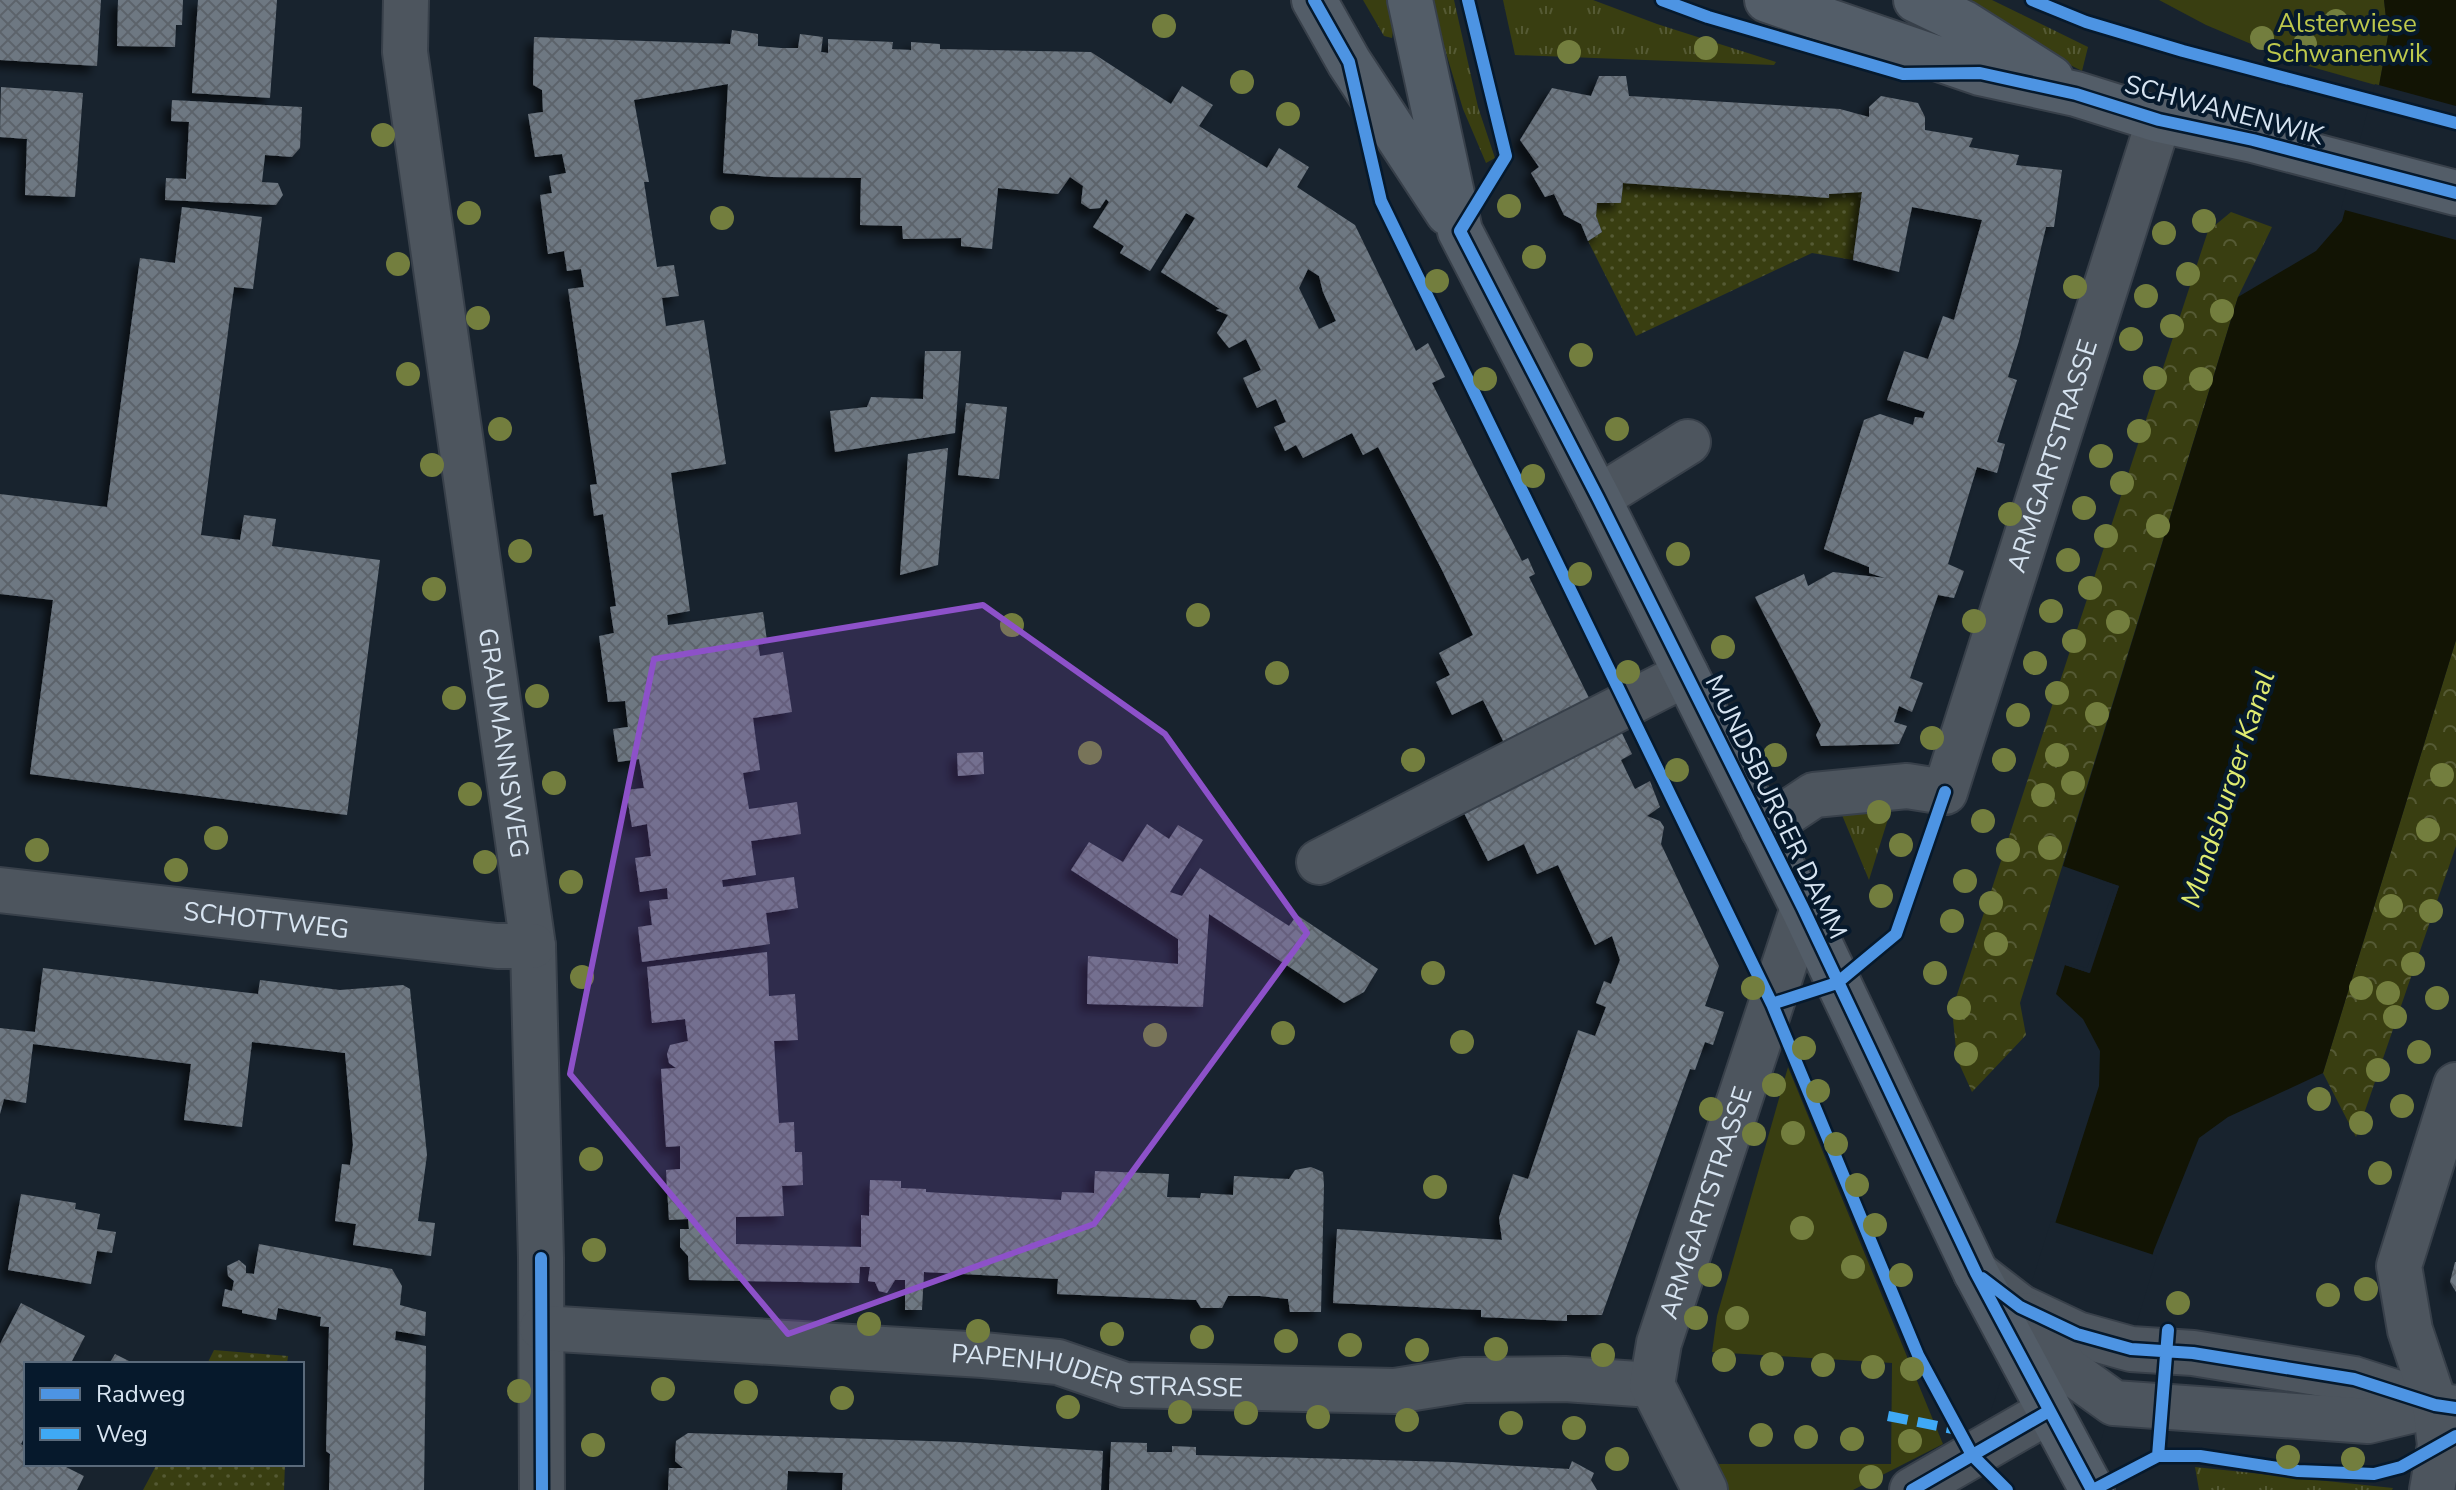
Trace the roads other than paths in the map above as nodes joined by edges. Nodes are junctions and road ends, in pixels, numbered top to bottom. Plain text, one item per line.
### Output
1 (406, 0) edge
2 (1314, 0) edge
3 (1410, 0) edge
4 (1767, 0) edge
5 (1916, 0) edge
6 (2076, 94) junction
7 (2159, 120) junction
8 (2456, 193) edge
9 (1460, 231) junction
10 (1688, 442) dead end
11 (1598, 498) junction
12 (1686, 674) junction
13 (1763, 829) junction
14 (1319, 862) dead end
15 (0, 890) edge
16 (1803, 908) junction
17 (533, 946) junction
18 (2456, 1085) edge
19 (2015, 1323) junction
20 (542, 1328) junction
21 (1652, 1385) junction
22 (2446, 1406) edge
23 (2049, 1411) junction
24 (2090, 1487) edge
25 (542, 1490) edge
26 (1705, 1490) edge
27 (1912, 1490) edge
28 (2432, 1490) edge

1 - 17 street, GRAUMANNSWEG
2 - 9 main road
3 - 9 main road, MUNDSBURGER DAMM
4 - 6 main road, SCHWANENWIK
5 - 6 main road, SCHWANENWIK
6 - 7 main road, SCHWANENWIK
7 - 8 main road, SCHWANENWIK
7 - 13 street, ARMGARTSTRASSE
9 - 11 main road, MUNDSBURGER DAMM
10 - 11 street
11 - 12 main road, MUNDSBURGER DAMM
12 - 13 main road, MUNDSBURGER DAMM
12 - 14 street
13 - 16 main road, MUNDSBURGER DAMM
15 - 17 street, SCHOTTWEG
16 - 19 main road, MUNDSBURGER DAMM
16 - 21 street, ARMGARTSTRASSE
17 - 20 street, GRAUMANNSWEG
18 - 22 street
19 - 22 street
19 - 22 street
19 - 23 main road, MUNDSBURGER DAMM
20 - 21 street, PAPENHUDER STRASSE
20 - 25 street, GRAUMANNSWEG
21 - 26 street
22 - 28 street
23 - 24 main road, MUNDSBURGER DAMM
23 - 27 street

